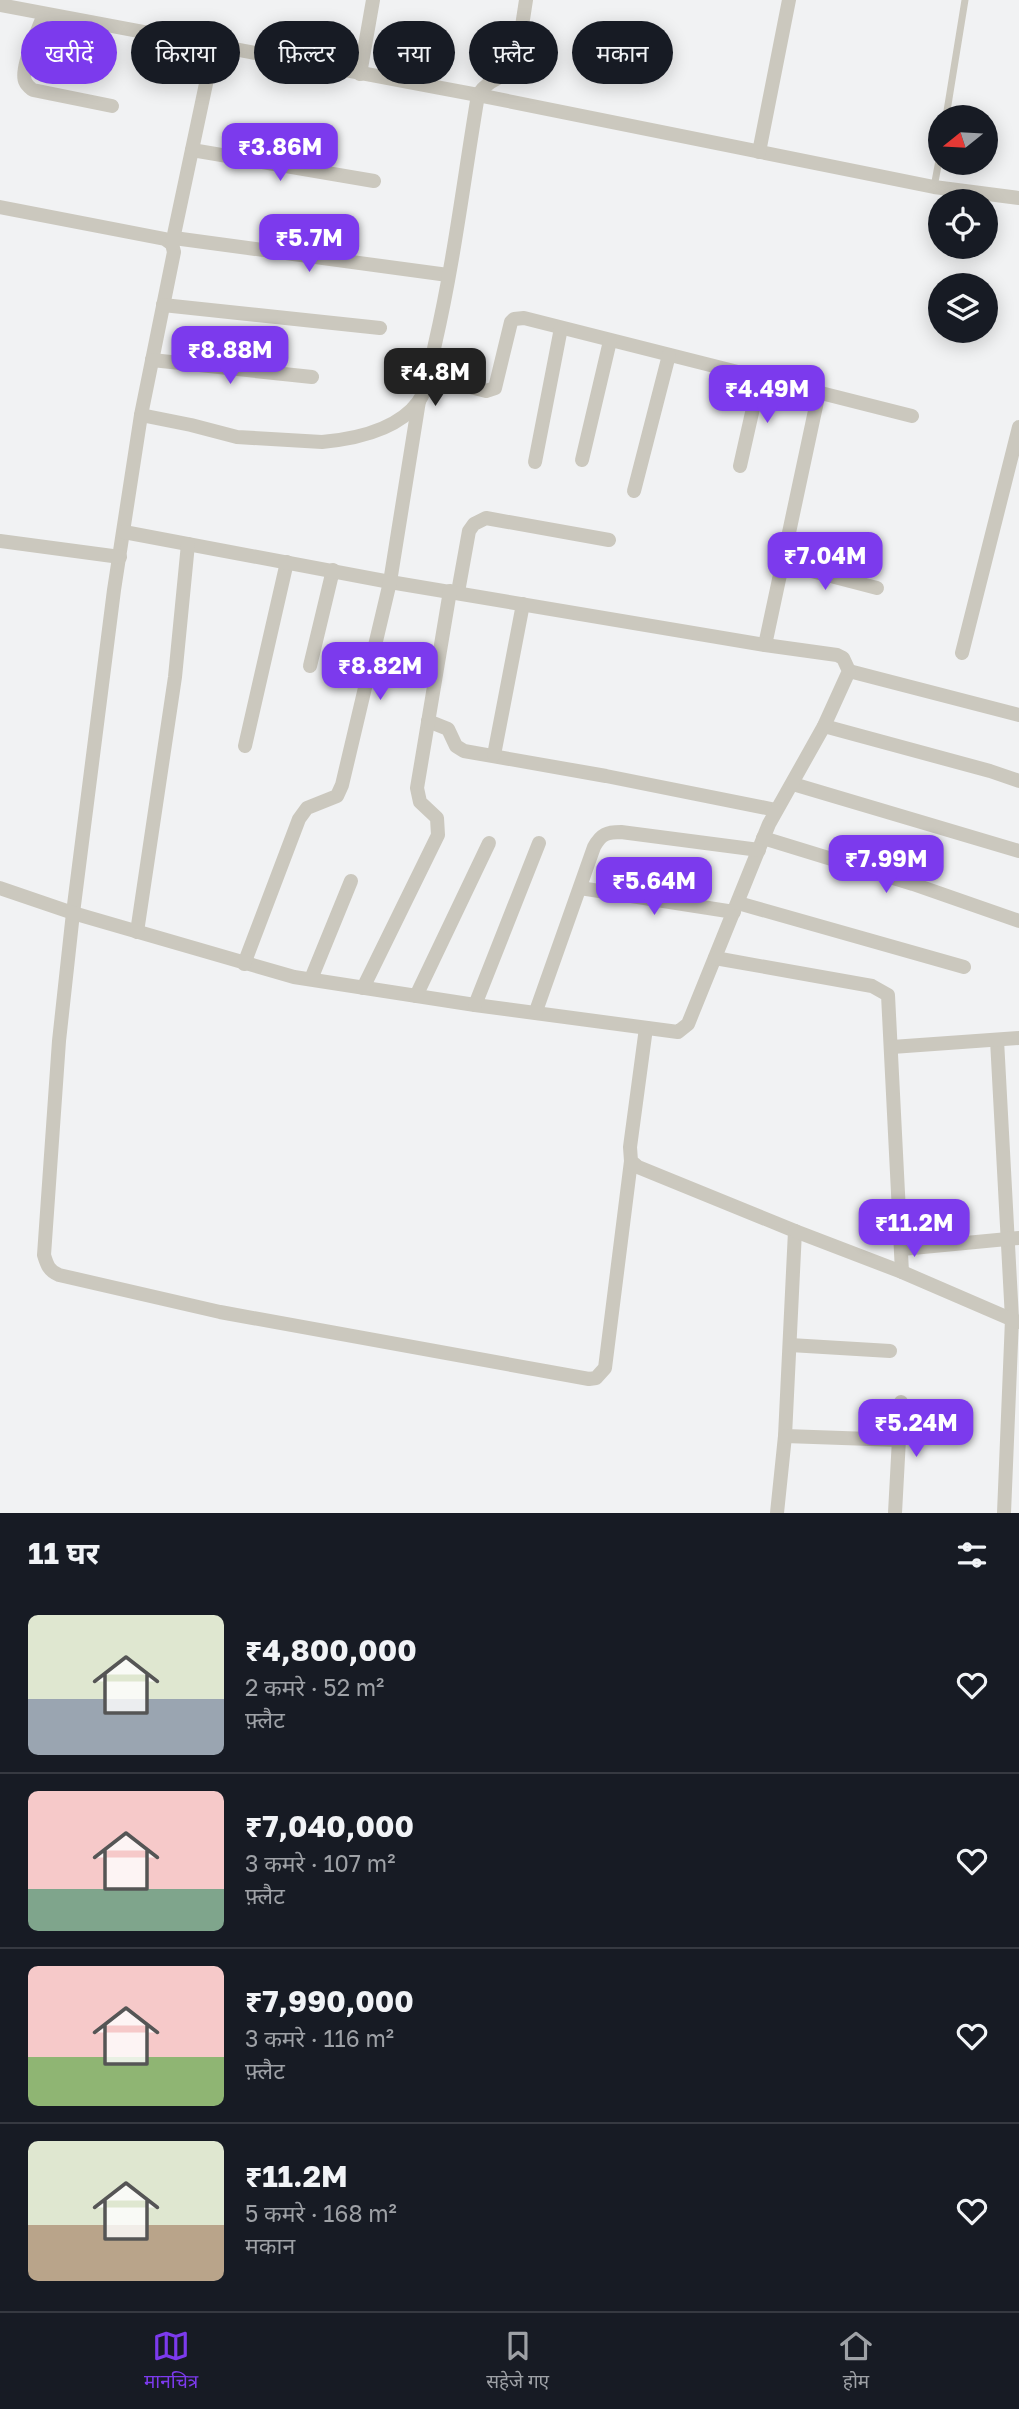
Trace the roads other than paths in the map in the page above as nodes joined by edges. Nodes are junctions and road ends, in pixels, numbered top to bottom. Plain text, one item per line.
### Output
1 (373, 0) edge
2 (526, 0) edge
3 (789, 0) edge
4 (965, 0) edge
5 (0, 5) edge
6 (44, 14) junction
7 (131, 30) edge
8 (240, 51) edge
9 (360, 74) junction
10 (206, 84) edge
11 (478, 95) junction
12 (948, 105) edge
13 (112, 106) dead end
14 (192, 150) junction
15 (759, 152) junction
16 (936, 175) edge
17 (374, 181) dead end
18 (934, 187) junction
19 (1019, 198) edge
20 (0, 207) edge
21 (173, 241) junction
22 (448, 275) junction
23 (163, 305) junction
24 (380, 328) dead end
25 (561, 328) junction
26 (610, 341) junction
27 (669, 355) junction
28 (152, 360) junction
29 (428, 376) junction
30 (312, 377) dead end
31 (760, 377) junction
32 (819, 392) junction
33 (419, 401) junction
34 (141, 415) junction
35 (912, 415) dead end
36 (1019, 426) edge
37 (582, 460) dead end
38 (535, 462) dead end
39 (740, 466) dead end
40 (634, 491) dead end
41 (124, 532) junction
42 (609, 540) dead end
43 (0, 541) edge
44 (188, 544) junction
45 (120, 557) junction
46 (287, 562) junction
47 (782, 563) junction
48 (333, 570) junction
49 (390, 582) junction
50 (877, 589) dead end
51 (454, 591) junction
52 (523, 604) junction
53 (765, 645) junction
54 (962, 653) dead end
55 (310, 666) dead end
56 (849, 671) junction
57 (1018, 712) edge
58 (428, 721) junction
59 (824, 726) junction
60 (245, 746) dead end
61 (494, 755) junction
62 (1019, 781) edge
63 (793, 785) junction
64 (776, 810) junction
65 (488, 843) dead end
66 (539, 844) dead end
67 (761, 844) junction
68 (1019, 850) edge
69 (351, 881) dead end
70 (0, 888) edge
71 (580, 888) junction
72 (736, 908) junction
73 (73, 914) junction
74 (1019, 921) edge
75 (137, 932) junction
76 (715, 958) junction
77 (244, 964) junction
78 (964, 967) dead end
79 (311, 979) junction
80 (363, 988) junction
81 (416, 996) junction
82 (475, 1005) junction
83 (536, 1011) junction
84 (646, 1028) junction
85 (1019, 1038) edge
86 (997, 1040) junction
87 (892, 1047) junction
88 (631, 1161) junction
89 (795, 1231) junction
90 (1012, 1239) edge
91 (902, 1249) junction
92 (902, 1272) junction
93 (1015, 1321) edge
94 (790, 1345) junction
95 (890, 1351) dead end
96 (901, 1402) dead end
97 (785, 1436) junction
98 (900, 1440) junction
99 (1013, 1447) edge
100 (777, 1513) edge
101 (895, 1513) edge
102 (1004, 1513) edge

1 - 9 street
2 - 11 street
3 - 15 street
4 - 12 lane
5 - 6 street
6 - 7 street
6 - 13 street
8 - 9 street
9 - 11 street
10 - 14 street
11 - 15 street
11 - 22 street
14 - 17 street
14 - 21 street
15 - 18 street
16 - 18 lane
18 - 19 street
20 - 21 street
21 - 22 street
21 - 23 street
22 - 29 street
23 - 24 street
23 - 28 street
25 - 26 street
25 - 29 street
25 - 38 street
26 - 27 street
26 - 37 street
27 - 31 street
27 - 40 street
28 - 30 street
28 - 34 street
29 - 33 street
31 - 32 street
31 - 39 street
32 - 35 street
32 - 47 street
33 - 34 street
33 - 49 street
34 - 41 street
36 - 54 street
41 - 44 street
41 - 45 street
42 - 51 street
43 - 45 street
44 - 46 street
44 - 75 street
45 - 73 street
46 - 48 street
46 - 60 street
47 - 50 street
47 - 53 street
48 - 49 street
48 - 55 street
49 - 51 street
49 - 77 street
51 - 52 street
51 - 58 street
52 - 53 street
52 - 61 street
53 - 56 street
56 - 57 street
56 - 59 street
58 - 61 street
58 - 80 street
59 - 62 street
59 - 63 street
61 - 64 street
63 - 64 street
63 - 68 street
64 - 67 street
65 - 81 street
66 - 82 street
67 - 71 street
67 - 72 street
67 - 74 street
69 - 79 street
70 - 73 street
71 - 72 street
71 - 83 street
72 - 76 street
72 - 78 street
73 - 75 street
73 - 88 street
75 - 77 street
76 - 84 street
76 - 87 street
77 - 79 street
79 - 80 street
80 - 81 street
81 - 82 street
82 - 83 street
83 - 84 street
84 - 88 street
85 - 86 street
86 - 87 street
86 - 90 street
87 - 91 street
88 - 89 street
89 - 92 street
89 - 94 street
90 - 91 street
90 - 93 street
91 - 92 street
92 - 93 street
93 - 99 street
94 - 95 street
94 - 97 street
96 - 98 street
97 - 98 street
97 - 100 street
98 - 101 street
99 - 102 street

